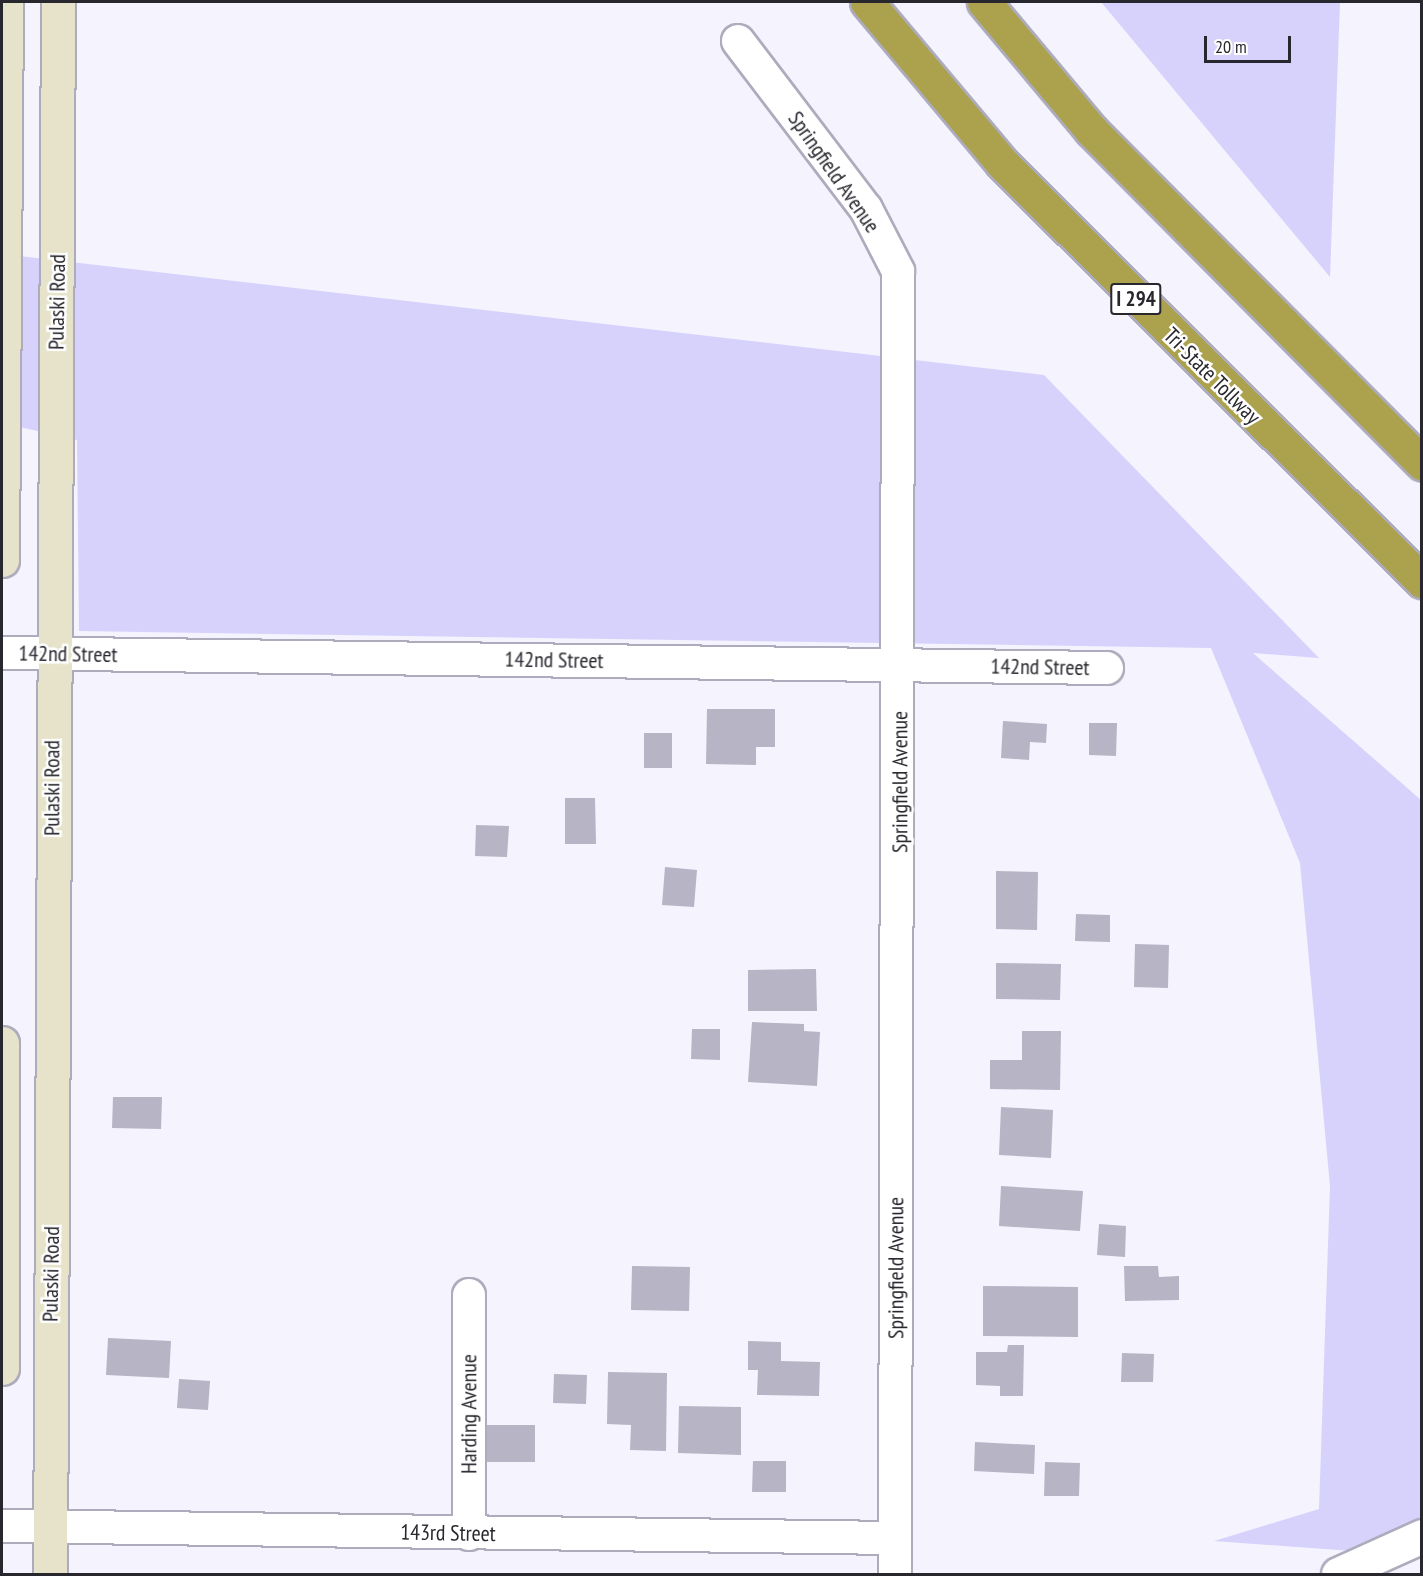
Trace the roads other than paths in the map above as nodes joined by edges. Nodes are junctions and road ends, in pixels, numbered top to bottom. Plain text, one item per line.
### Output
1 (6, 2) edge
2 (58, 2) edge
3 (867, 2) edge
4 (984, 2) edge
5 (738, 41) dead end
6 (1422, 463) edge
7 (2, 560) edge
8 (1422, 581) edge
9 (2, 653) edge
10 (52, 654) junction
11 (900, 665) junction
12 (1107, 668) dead end
13 (2, 1043) edge
14 (469, 1295) dead end
15 (2, 1368) edge
16 (2, 1526) edge
17 (51, 1526) junction
18 (469, 1534) junction
19 (1422, 1536) edge
20 (894, 1538) junction
21 (50, 1575) edge
22 (895, 1575) edge
23 (1338, 1575) edge

1 - 7 main road
2 - 10 main road, Pulaski Road
3 - 8 highway, Tri-State Tollway / I 294
4 - 6 highway
5 - 11 street, Springfield Avenue
9 - 10 street, 142nd Street
10 - 11 street, 142nd Street
10 - 17 main road, Pulaski Road
11 - 12 street, 142nd Street
11 - 20 street, Springfield Avenue
13 - 15 main road
14 - 18 street, Harding Avenue
16 - 17 street, 143rd Street
17 - 18 street, 143rd Street
17 - 21 main road, Pulaski Road
18 - 20 street, 143rd Street
19 - 23 street
20 - 22 street, Springfield Avenue

